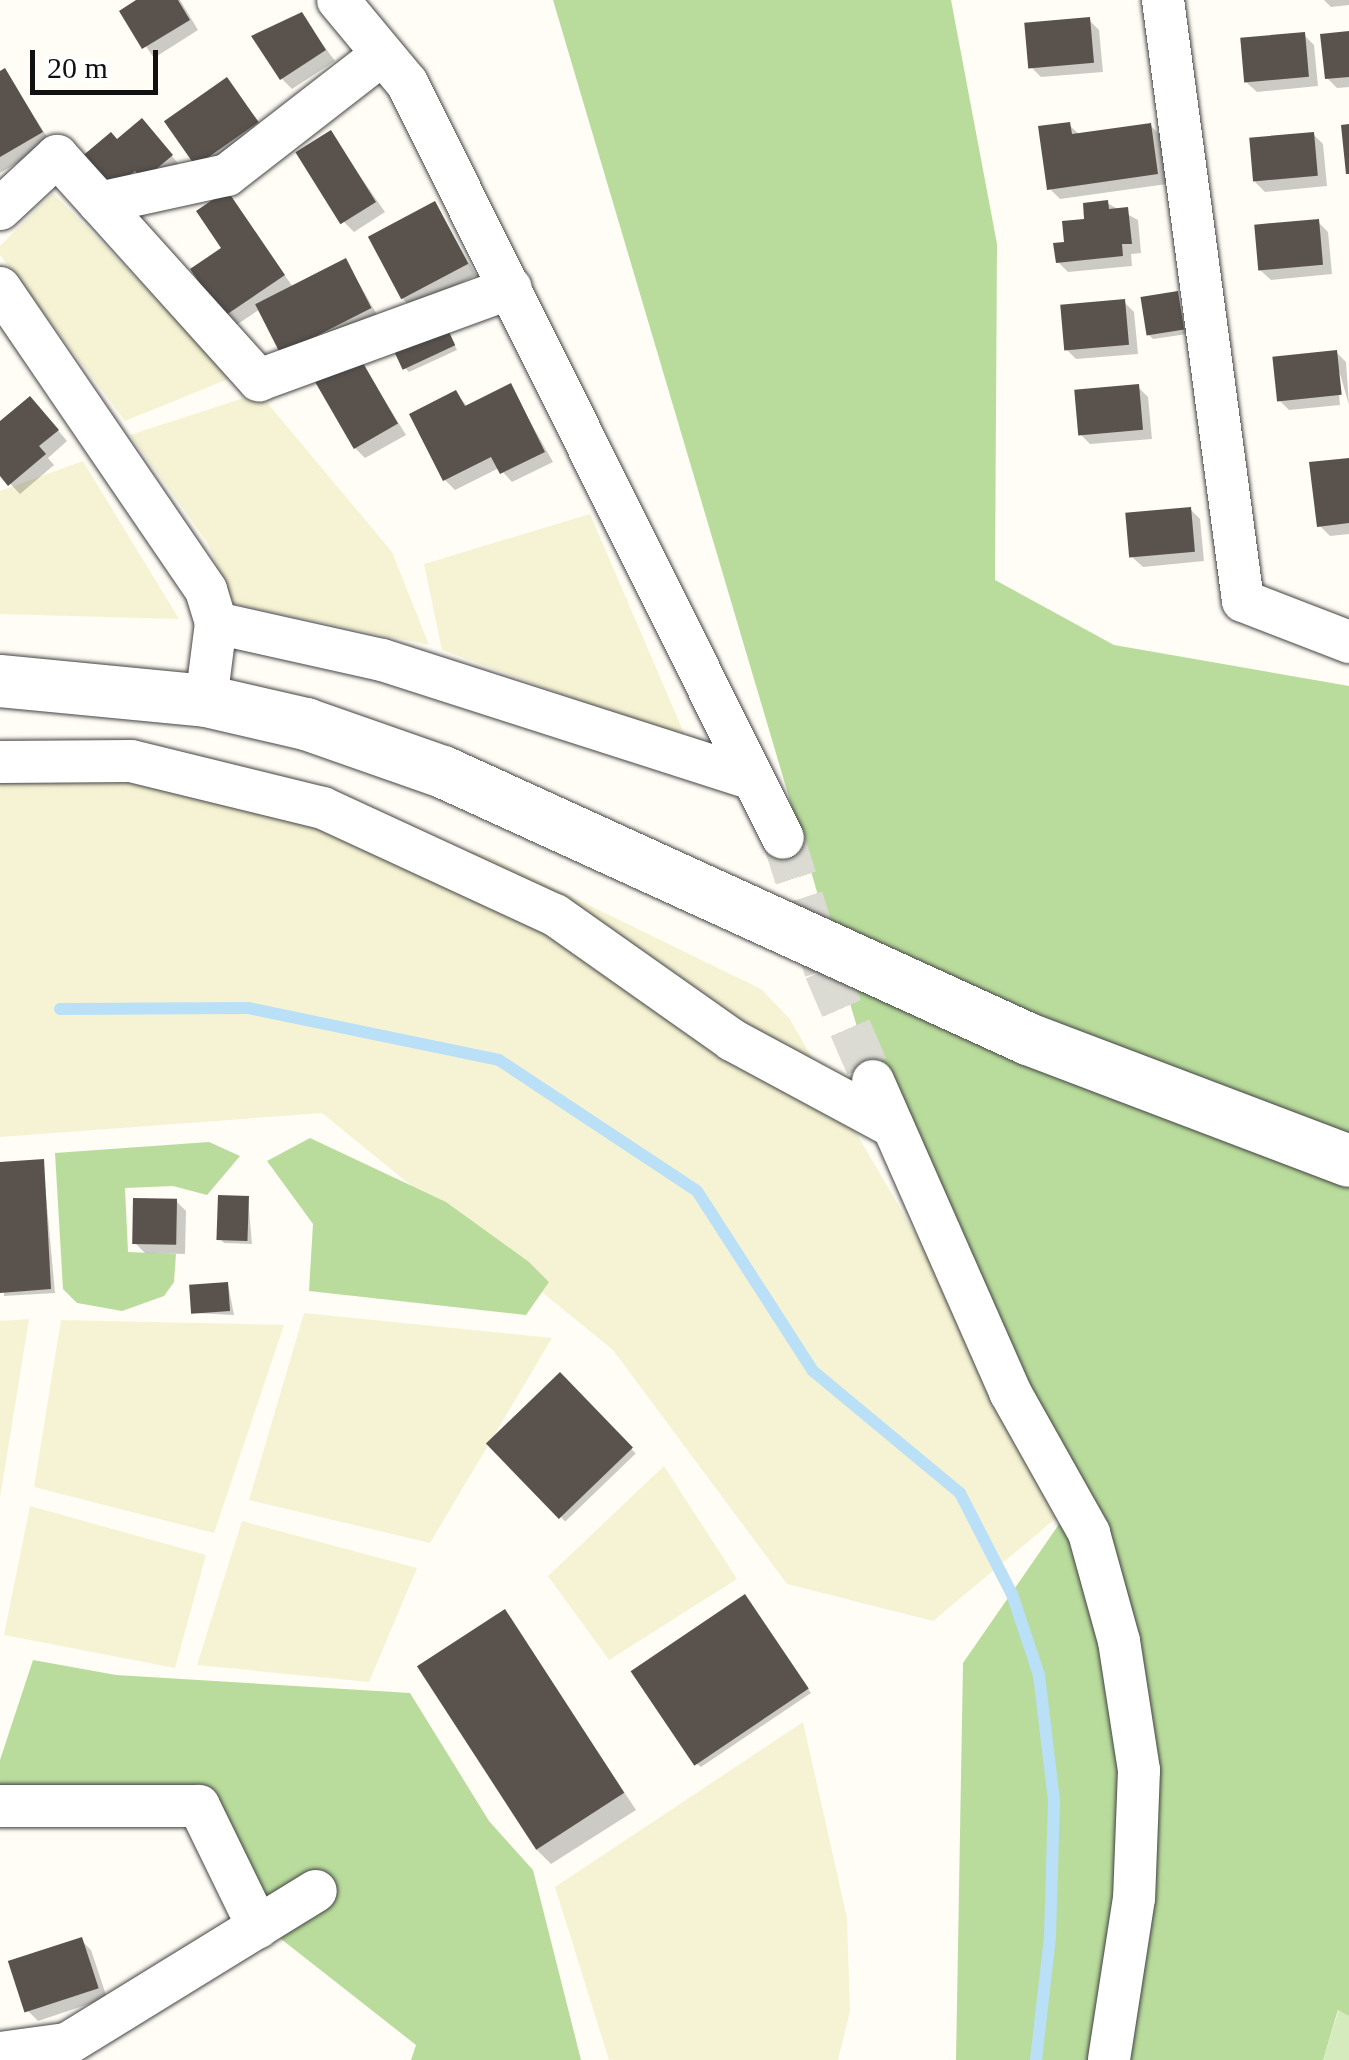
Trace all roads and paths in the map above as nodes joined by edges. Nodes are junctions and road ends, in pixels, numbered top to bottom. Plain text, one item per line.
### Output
1 (338, 0) edge
2 (1163, 0) edge
3 (379, 57) junction
4 (99, 203) junction
5 (0, 209) edge
6 (0, 288) edge
7 (511, 288) junction
8 (216, 623) junction
9 (1349, 642) edge
10 (0, 681) edge
11 (206, 701) junction
12 (0, 762) edge
13 (752, 779) junction
14 (783, 838) tunnel mouth
15 (874, 1081) tunnel mouth
16 (892, 1126) junction
17 (1349, 1161) edge
18 (0, 1806) edge
19 (316, 1892) dead end
20 (258, 1927) junction
21 (14, 2054) edge
22 (1109, 2060) edge

1 - 3 street
2 - 9 street
3 - 4 street
3 - 7 street
4 - 5 street
4 - 7 street
6 - 8 street
7 - 13 street
8 - 11 street
8 - 13 street
10 - 11 street
11 - 17 street
12 - 16 street
13 - 14 street
15 - 16 street
16 - 22 street
18 - 20 street
19 - 20 street
20 - 21 street

